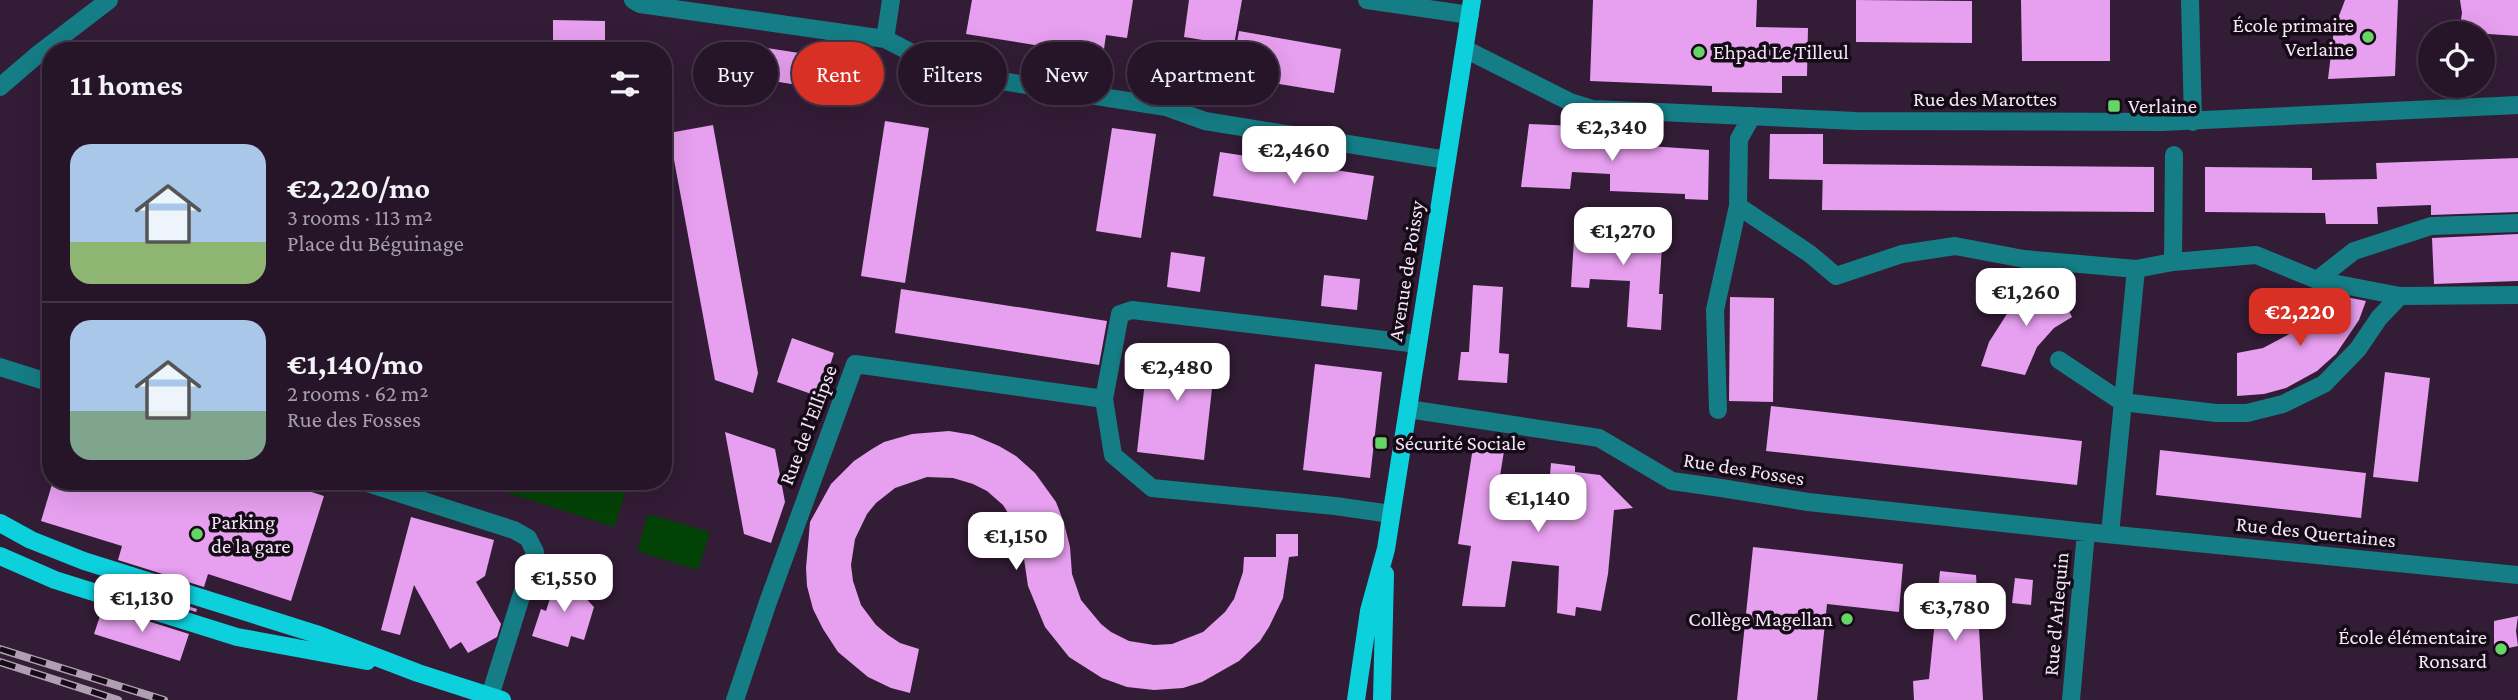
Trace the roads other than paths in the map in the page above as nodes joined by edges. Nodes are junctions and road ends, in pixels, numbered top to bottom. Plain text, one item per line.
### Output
1 (109, 0) edge
2 (633, 0) edge
3 (891, 0) edge
4 (1367, 0) edge
5 (2190, 0) edge
6 (1471, 8) edge
7 (886, 40) junction
8 (54, 42) edge
9 (1465, 48) junction
10 (42, 51) edge
11 (0, 87) edge
12 (2518, 105) edge
13 (1752, 116) junction
14 (2193, 122) junction
15 (2174, 155) dead end
16 (1447, 160) junction
17 (1738, 206) junction
18 (2518, 223) edge
19 (2173, 262) junction
20 (2136, 269) junction
21 (2317, 280) junction
22 (2518, 295) edge
23 (2400, 296) junction
24 (1418, 344) junction
25 (2059, 360) dead end
26 (0, 367) edge
27 (42, 380) edge
28 (1104, 399) junction
29 (2122, 402) junction
30 (1408, 408) junction
31 (1718, 410) dead end
32 (389, 490) edge
33 (1391, 514) junction
34 (0, 523) edge
35 (2086, 532) junction
36 (2110, 534) junction
37 (1386, 549) junction
38 (0, 556) edge
39 (2518, 575) edge
40 (418, 673) junction
41 (496, 698) edge
42 (735, 700) edge
43 (1356, 700) edge
44 (1382, 700) edge
45 (2071, 700) edge

1 - 8 street
2 - 7 street
3 - 7 street
4 - 6 street
5 - 14 street
6 - 9 main road, Avenue de Poissy
7 - 16 street
9 - 13 street, Rue des Marottes
9 - 16 main road, Avenue de Poissy
10 - 11 street
12 - 14 street, Rue des Marottes
13 - 14 street, Rue des Marottes
13 - 17 street
15 - 19 street
16 - 24 main road, Avenue de Poissy
17 - 20 street
17 - 31 street
18 - 21 street
19 - 20 street
19 - 21 street
20 - 29 street
21 - 23 street
22 - 23 street
23 - 29 street
24 - 28 street
24 - 30 main road, Avenue de Poissy
25 - 29 street
26 - 27 street
28 - 33 street
28 - 42 street, Rue de l'Ellipse
29 - 36 street
30 - 33 main road, Avenue de Poissy
30 - 35 street, Rue des Fosses
32 - 41 street
33 - 37 main road, Avenue de Poissy
34 - 40 main road
35 - 36 street, Rue des Quertaines
35 - 45 street, Rue d'Arlequin
36 - 39 street, Rue des Quertaines
37 - 43 main road, Avenue de Poissy
37 - 44 main road, Avenue de Poissy
38 - 40 main road
40 - 41 main road

